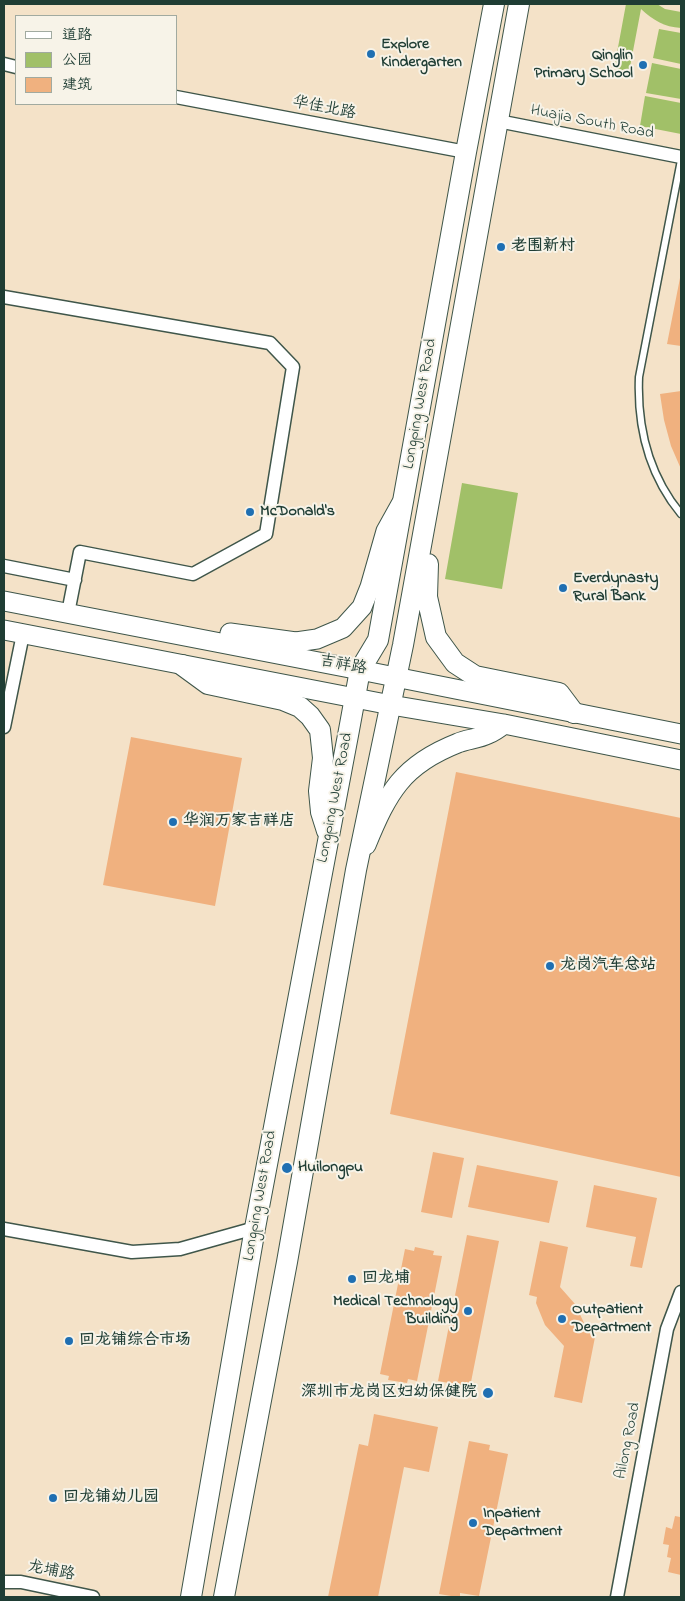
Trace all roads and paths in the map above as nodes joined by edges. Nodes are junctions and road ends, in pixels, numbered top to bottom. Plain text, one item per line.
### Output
1 (494, 4) edge
2 (520, 4) edge
3 (178, 97) edge
4 (498, 121) junction
5 (466, 152) junction
6 (681, 158) edge
7 (4, 297) edge
8 (403, 500) junction
9 (429, 500) junction
10 (681, 514) edge
11 (4, 566) edge
12 (75, 580) junction
13 (4, 601) edge
14 (68, 613) junction
15 (4, 630) edge
16 (23, 634) junction
17 (187, 636) junction
18 (182, 665) junction
19 (360, 670) junction
20 (396, 677) junction
21 (355, 698) junction
22 (391, 705) junction
23 (574, 712) junction
24 (504, 724) junction
25 (4, 727) edge
26 (681, 734) edge
27 (681, 760) edge
28 (328, 836) junction
29 (356, 870) junction
30 (255, 1228) junction
31 (4, 1229) edge
32 (681, 1292) edge
33 (4, 1582) edge
34 (93, 1597) edge
35 (191, 1597) edge
36 (224, 1597) edge
37 (617, 1597) edge

1 - 5 main road, Longping West Road
2 - 4 main road, Longping West Road
3 - 5 street, 华佳北路
4 - 6 street, Huajia South Road
4 - 9 main road, Longping West Road
5 - 8 main road, Longping West Road
6 - 10 lane
7 - 12 street
8 - 17 main road
8 - 19 main road, Longping West Road
9 - 20 main road, Longping West Road
9 - 23 main road
11 - 12 street
12 - 14 street
13 - 14 main road, 吉祥路
14 - 17 main road, 吉祥路
15 - 16 main road, 吉祥路
16 - 18 main road, 吉祥路
16 - 25 street
17 - 19 main road, 吉祥路
18 - 21 main road, 吉祥路
18 - 28 main road
19 - 20 main road, 吉祥路
19 - 21 main road, Longping West Road
20 - 22 main road, Longping West Road
20 - 23 main road, 吉祥路
21 - 22 main road, 吉祥路
21 - 28 main road, Longping West Road
22 - 24 main road, 吉祥路
22 - 29 main road, Longping West Road
23 - 26 main road, 吉祥路
24 - 27 main road, 吉祥路
24 - 29 main road
28 - 30 main road, Longping West Road
29 - 36 main road, Longping West Road
30 - 31 street
30 - 35 main road, Longping West Road
32 - 37 street, Ailong Road
33 - 34 street, 龙埔路

